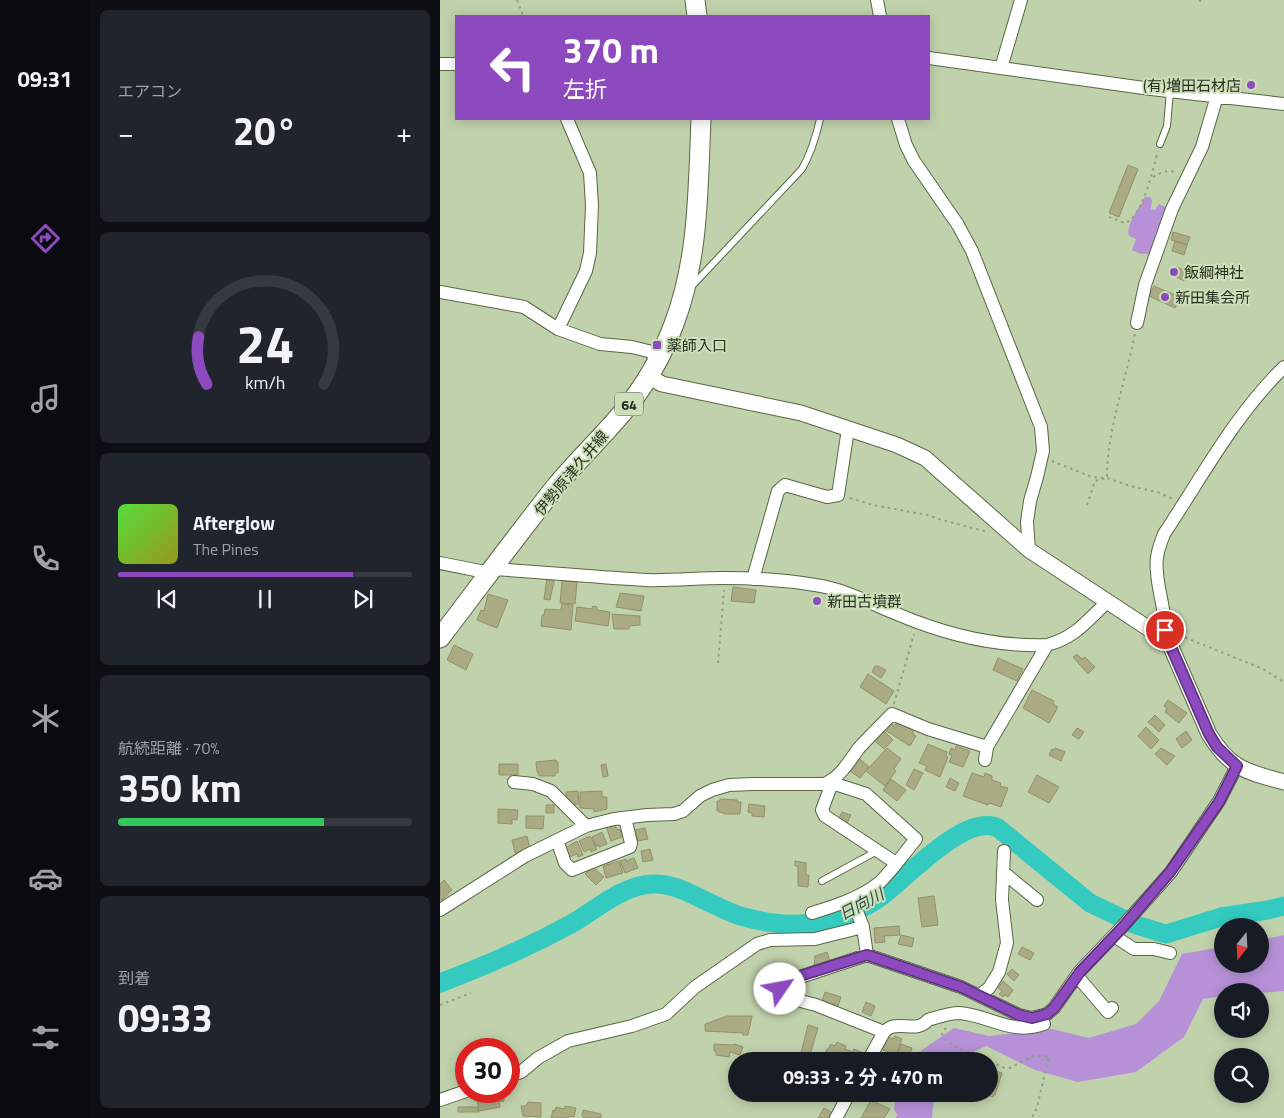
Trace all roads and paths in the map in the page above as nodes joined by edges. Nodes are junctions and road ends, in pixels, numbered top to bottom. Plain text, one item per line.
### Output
1 (517, 0) edge
2 (695, 0) edge
3 (877, 0) edge
4 (1021, 0) edge
5 (523, 15) edge
6 (697, 15) edge
7 (880, 15) edge
8 (930, 58) edge
9 (440, 64) edge
10 (455, 64) edge
11 (1001, 68) junction
12 (1170, 91) junction
13 (1217, 96) junction
14 (1284, 104) edge
15 (566, 120) edge
16 (701, 120) edge
17 (820, 120) edge
18 (898, 120) edge
19 (1160, 144) joint
20 (1188, 176) junction
21 (1152, 178) junction
22 (1109, 217) dead end
23 (686, 287) junction
24 (440, 292) edge
25 (1137, 323) joint
26 (558, 329) junction
27 (660, 357) junction
28 (1284, 367) edge
29 (648, 376) junction
30 (848, 429) junction
31 (1041, 457) junction
32 (1107, 478) junction
33 (838, 495) junction
34 (1087, 505) dead end
35 (1184, 505) junction
36 (992, 534) dead end
37 (1029, 550) junction
38 (440, 563) edge
39 (493, 569) junction
40 (725, 578) junction
41 (753, 579) junction
42 (1108, 601) junction
43 (918, 623) junction
44 (1164, 634) junction
45 (440, 638) edge
46 (1048, 645) junction
47 (718, 663) dead end
48 (1284, 682) edge
49 (892, 714) junction
50 (986, 747) junction
51 (985, 760) dead end
52 (1237, 766) junction
53 (514, 782) dead end
54 (831, 782) junction
55 (1284, 782) edge
56 (625, 818) junction
57 (586, 826) junction
58 (557, 840) junction
59 (877, 850) junction
60 (1004, 851) dead end
61 (896, 863) junction
62 (1003, 872) junction
63 (822, 881) dead end
64 (1037, 900) dead end
65 (852, 901) junction
66 (440, 910) edge
67 (812, 913) dead end
68 (862, 925) junction
69 (1118, 932) junction
70 (867, 955) junction
71 (1164, 955) dead end
72 (1077, 976) junction
73 (471, 993) dead end
74 (979, 996) junction
75 (440, 1004) edge
76 (1054, 1008) junction
77 (1112, 1008) dead end
78 (946, 1027) dead end
79 (884, 1032) junction
80 (873, 1052) edge
81 (520, 1072) edge
82 (455, 1095) edge
83 (440, 1100) edge
84 (845, 1102) edge
85 (836, 1118) edge
86 (1032, 1118) edge

1 - 5 path
2 - 6 main road
3 - 7 street
4 - 11 street
8 - 11 street
9 - 10 street
11 - 12 street
12 - 13 street
12 - 19 lane
13 - 14 street
13 - 20 street
15 - 26 street
16 - 23 main road, 伊勢原津久井線 / 64
17 - 23 lane
18 - 31 street
19 - 21 path
20 - 21 path
20 - 25 street
21 - 22 path
23 - 27 main road, 伊勢原津久井線 / 64
24 - 26 street
25 - 32 path
26 - 27 street
27 - 29 main road, 伊勢原津久井線 / 64
28 - 35 street
29 - 30 street
29 - 39 main road, 伊勢原津久井線 / 64
30 - 33 street
30 - 37 street
31 - 32 path
31 - 37 street
32 - 34 path
32 - 35 path
33 - 36 path
33 - 41 street
35 - 44 street
37 - 42 street
38 - 39 street
39 - 40 street
39 - 45 main road, 伊勢原津久井線 / 64
40 - 41 street
40 - 47 path
41 - 43 street
42 - 44 street
42 - 46 street
43 - 46 street
43 - 49 path
44 - 48 path
44 - 52 street
46 - 50 street
49 - 50 street
49 - 54 street
50 - 51 street
52 - 55 street
52 - 69 street
53 - 57 street
54 - 56 street
54 - 59 street
54 - 61 street
56 - 57 street
56 - 58 street
57 - 58 street
58 - 66 street
59 - 61 street
59 - 63 lane
60 - 62 street
61 - 65 street
62 - 64 street
62 - 74 street
65 - 67 street
65 - 68 street
68 - 70 street
68 - 81 street
69 - 71 street
69 - 72 street
70 - 74 street
70 - 79 street
72 - 76 street
72 - 77 street
73 - 75 path
74 - 76 street
76 - 79 street
78 - 86 path
79 - 80 street
82 - 83 street
84 - 85 street

